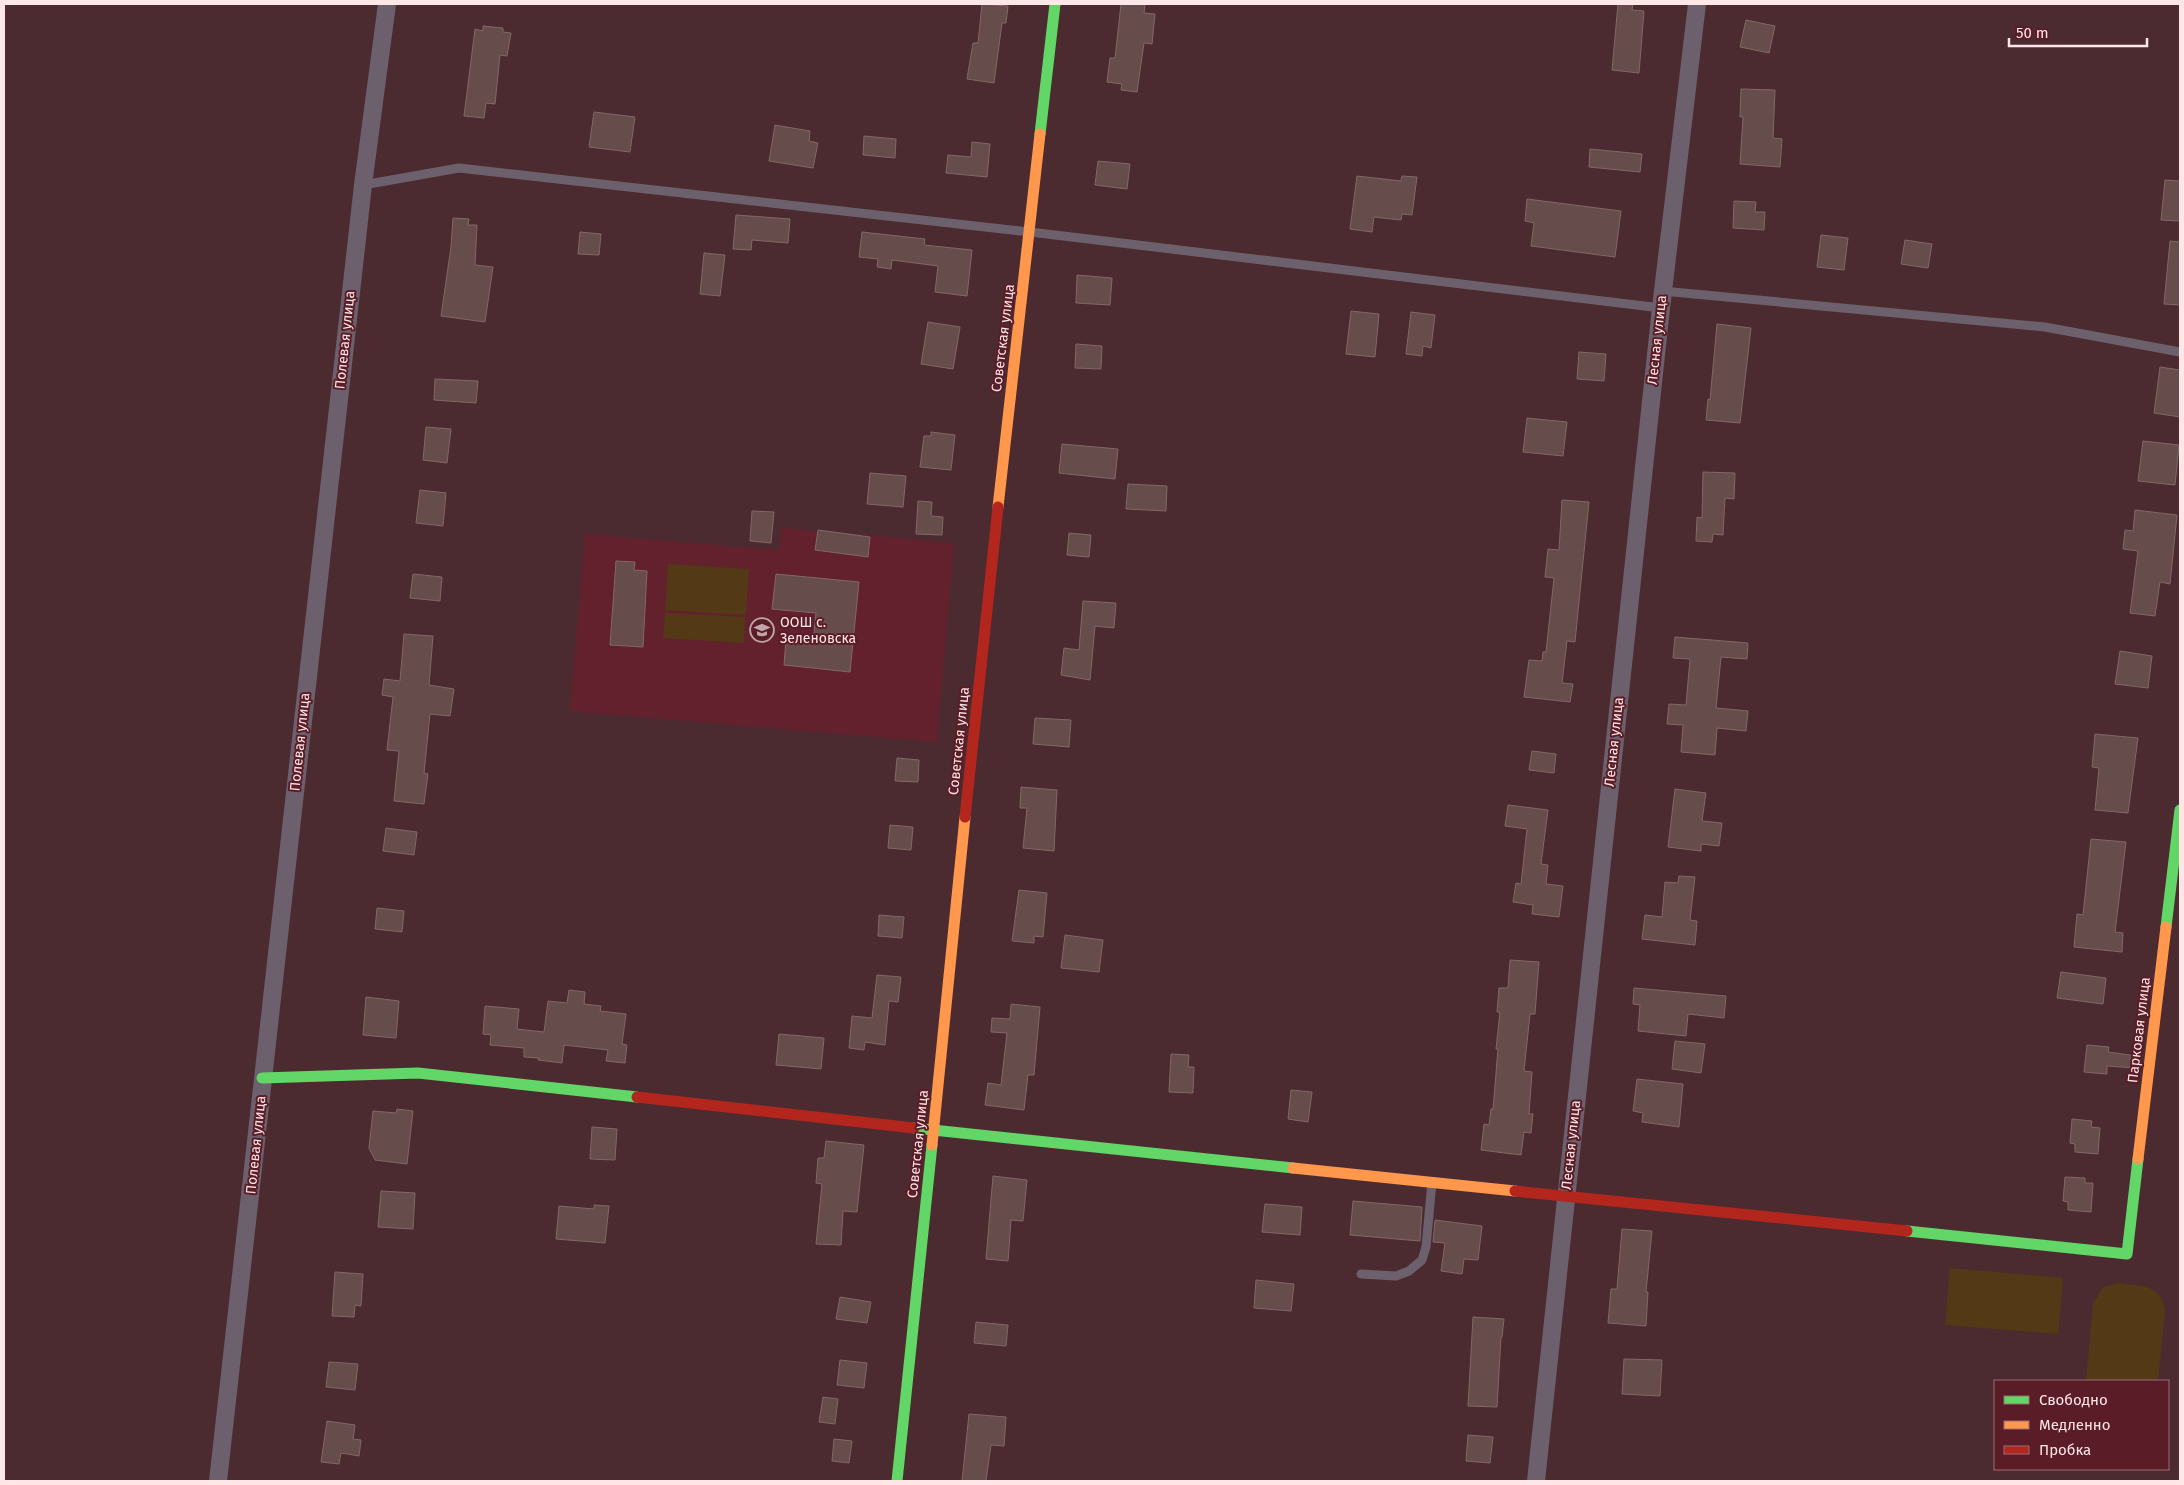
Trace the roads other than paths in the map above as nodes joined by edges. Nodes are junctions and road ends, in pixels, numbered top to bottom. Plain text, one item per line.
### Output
1 (387, 4) edge
2 (1055, 4) edge
3 (1696, 4) edge
4 (362, 185) junction
5 (1030, 232) junction
6 (1662, 299) junction
7 (2180, 352) edge
8 (2180, 810) edge
9 (262, 1078) junction
10 (934, 1131) junction
11 (1432, 1182) junction
12 (1565, 1195) junction
13 (1361, 1274) dead end
14 (218, 1481) edge
15 (897, 1481) edge
16 (1536, 1481) edge

1 - 4 street, Полевая улица
2 - 5 street, Советская улица
3 - 6 street, Лесная улица
4 - 5 lane
4 - 9 street, Полевая улица
5 - 6 lane
5 - 10 street, Советская улица
6 - 7 lane
6 - 12 street, Лесная улица
8 - 12 street, Парковая улица
9 - 10 street
9 - 14 street, Полевая улица
10 - 11 street
10 - 15 street, Советская улица
11 - 12 street
11 - 13 lane
12 - 16 street, Лесная улица

